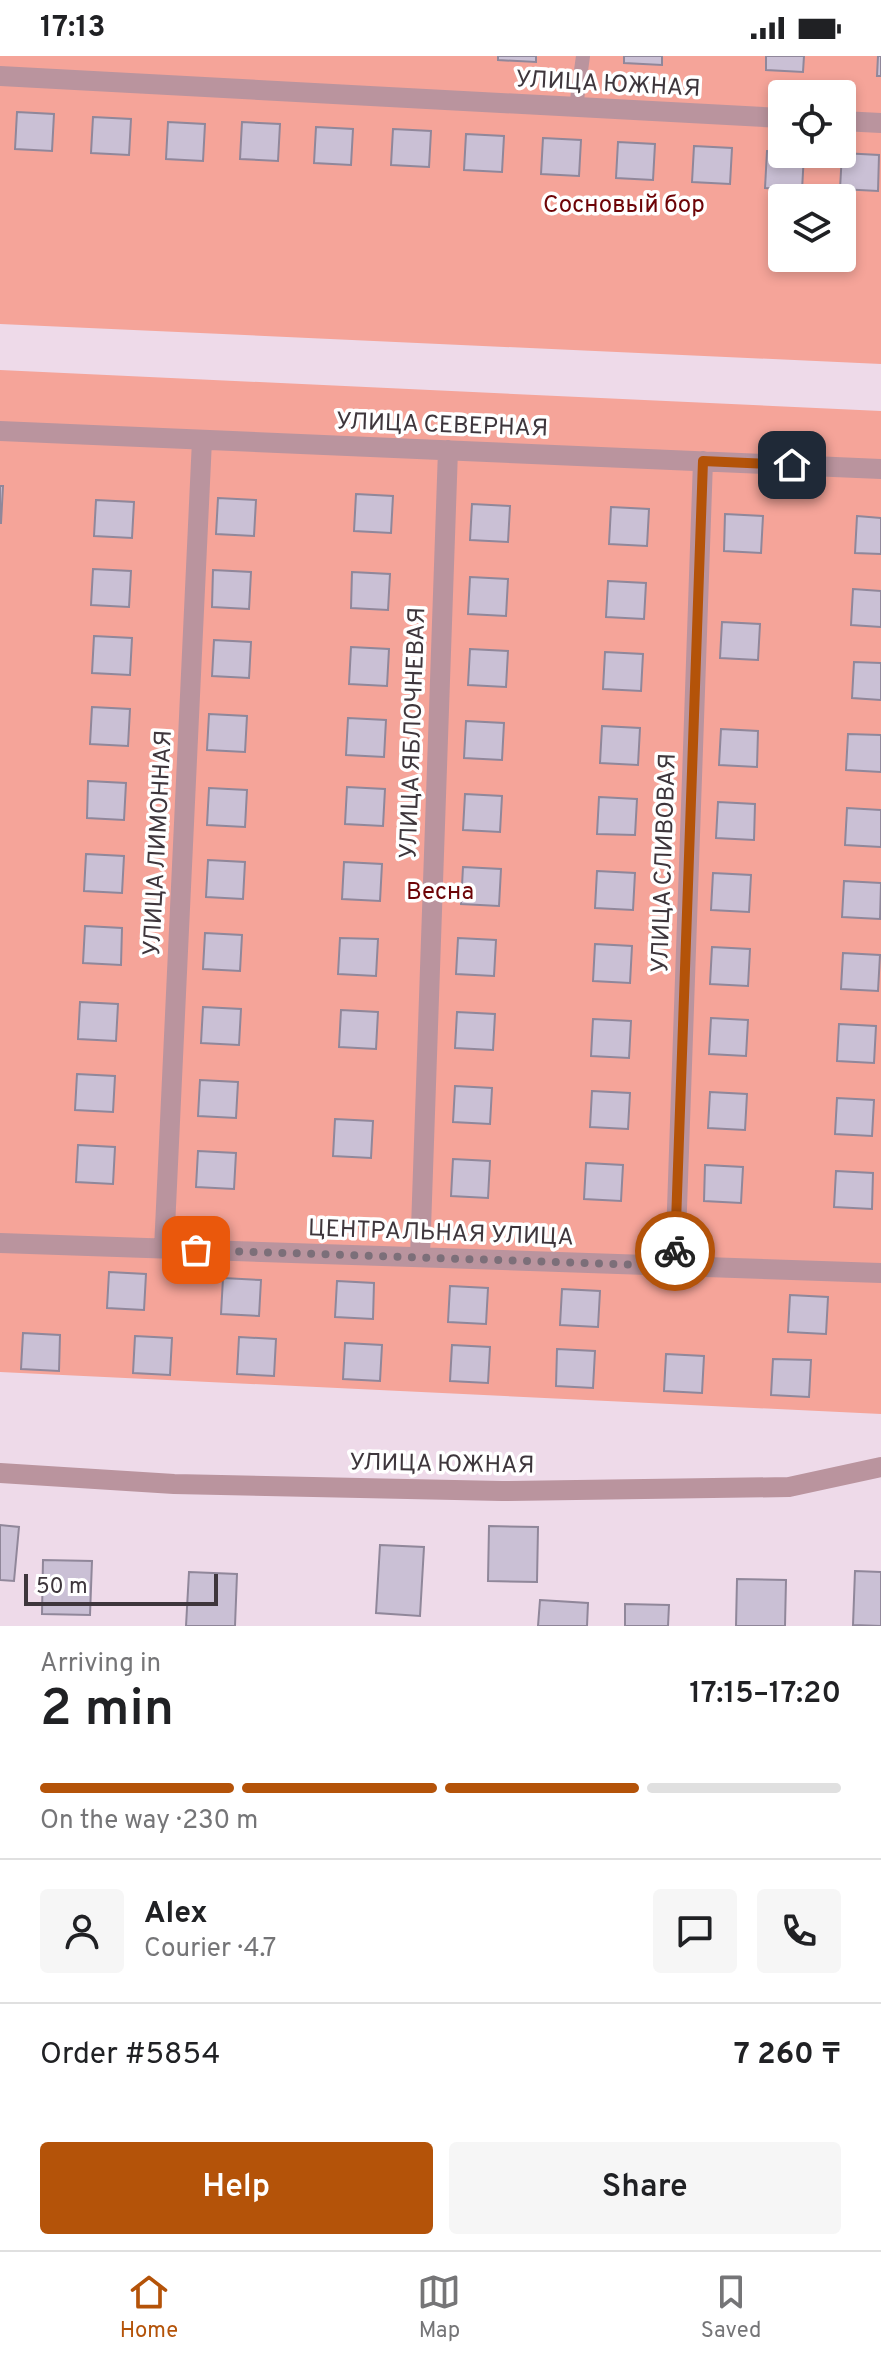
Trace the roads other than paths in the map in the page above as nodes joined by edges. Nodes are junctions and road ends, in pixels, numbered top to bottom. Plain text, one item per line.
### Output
1 (583, 56) edge
2 (0, 76) edge
3 (576, 107) junction
4 (768, 117) edge
5 (856, 122) edge
6 (881, 123) edge
7 (0, 431) edge
8 (202, 440) junction
9 (448, 450) junction
10 (703, 461) junction
11 (881, 469) edge
12 (0, 1243) edge
13 (164, 1249) junction
14 (420, 1257) junction
15 (675, 1266) junction
16 (881, 1273) edge
17 (881, 1467) edge
18 (0, 1473) edge

1 - 3 lane
2 - 3 street, УЛИЦА ЮЖНАЯ
3 - 4 street, УЛИЦА ЮЖНАЯ
5 - 6 street
7 - 8 street, УЛИЦА СЕВЕРНАЯ
8 - 9 street, УЛИЦА СЕВЕРНАЯ
8 - 13 street, УЛИЦА ЛИМОННАЯ
9 - 10 street, УЛИЦА СЕВЕРНАЯ
9 - 14 street, УЛИЦА ЯБЛОЧНЕВАЯ
10 - 11 street, УЛИЦА СЕВЕРНАЯ
10 - 15 street, УЛИЦА СЛИВОВАЯ
12 - 13 street, ЦЕНТРАЛЬНАЯ УЛИЦА
13 - 14 street, ЦЕНТРАЛЬНАЯ УЛИЦА
14 - 15 street, ЦЕНТРАЛЬНАЯ УЛИЦА
15 - 16 street, ЦЕНТРАЛЬНАЯ УЛИЦА
17 - 18 street, УЛИЦА ЮЖНАЯ

